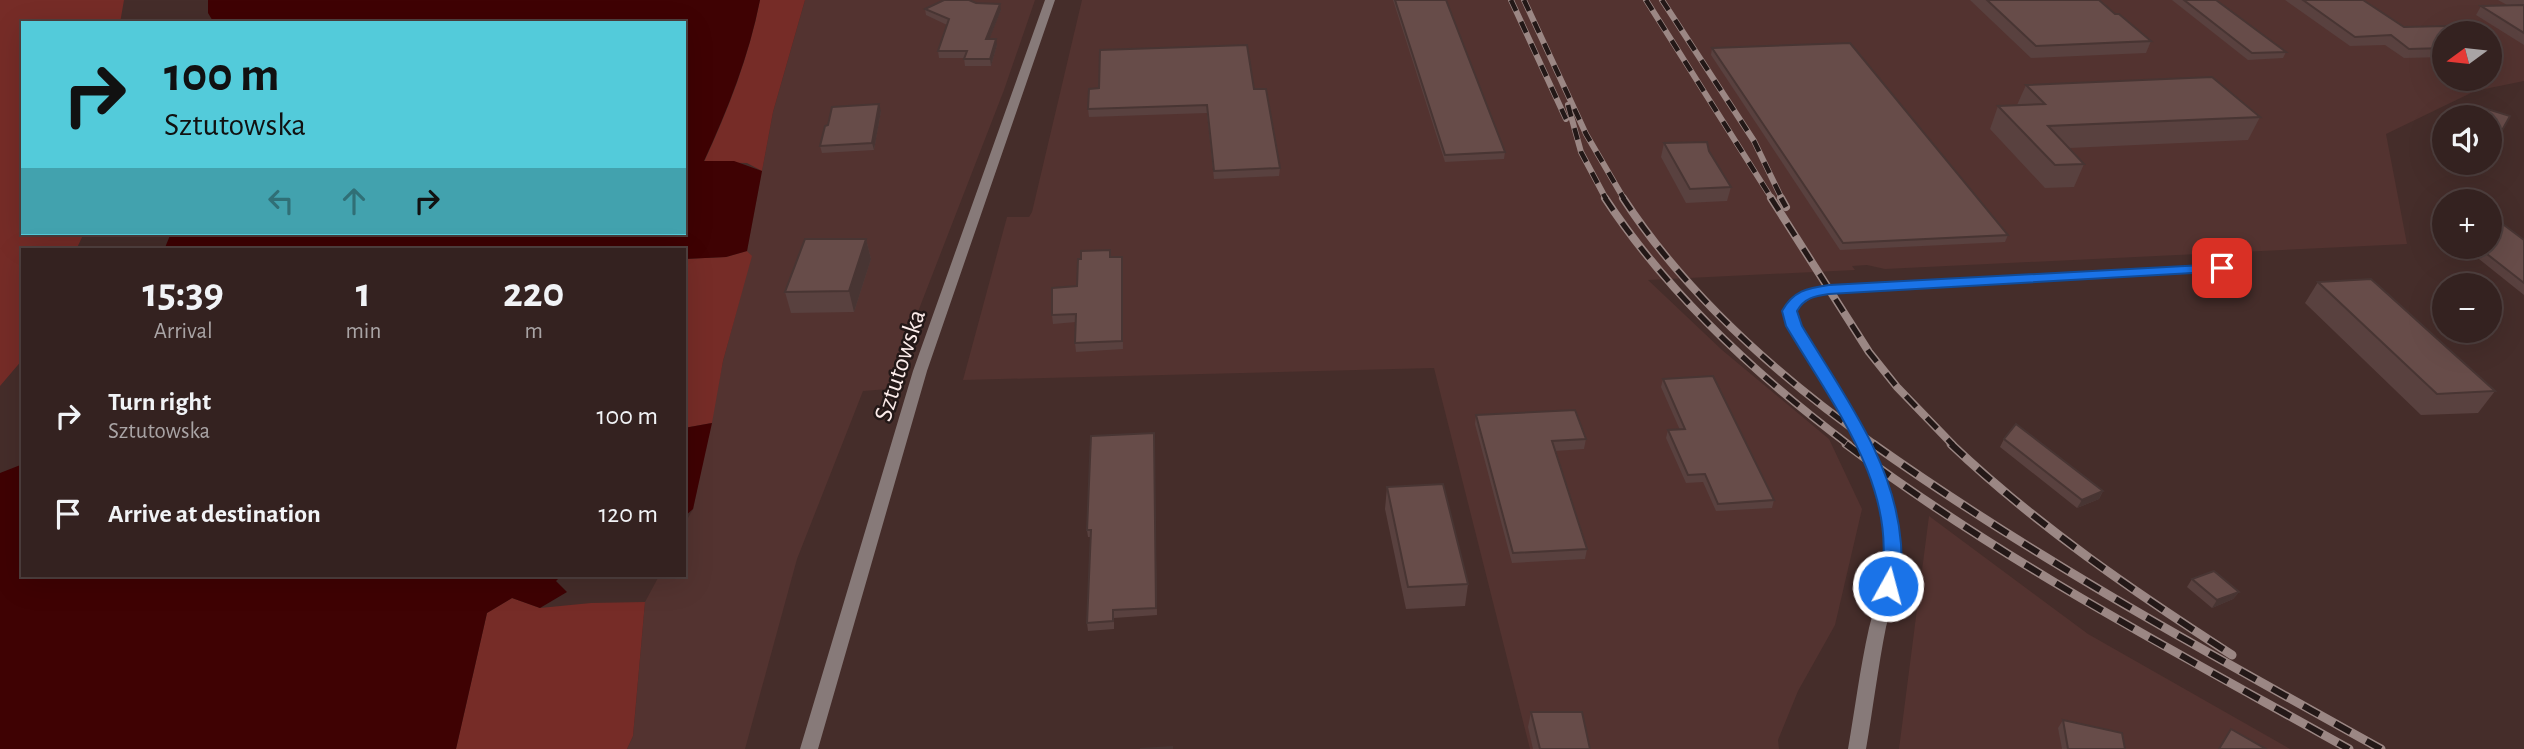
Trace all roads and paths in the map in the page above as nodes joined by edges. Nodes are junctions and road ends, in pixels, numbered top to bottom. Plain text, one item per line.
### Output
1 (1050, 0) edge
2 (2222, 268) dead end
3 (808, 749) edge
4 (1857, 749) edge

1 - 3 street, Sztutowska
2 - 4 street

